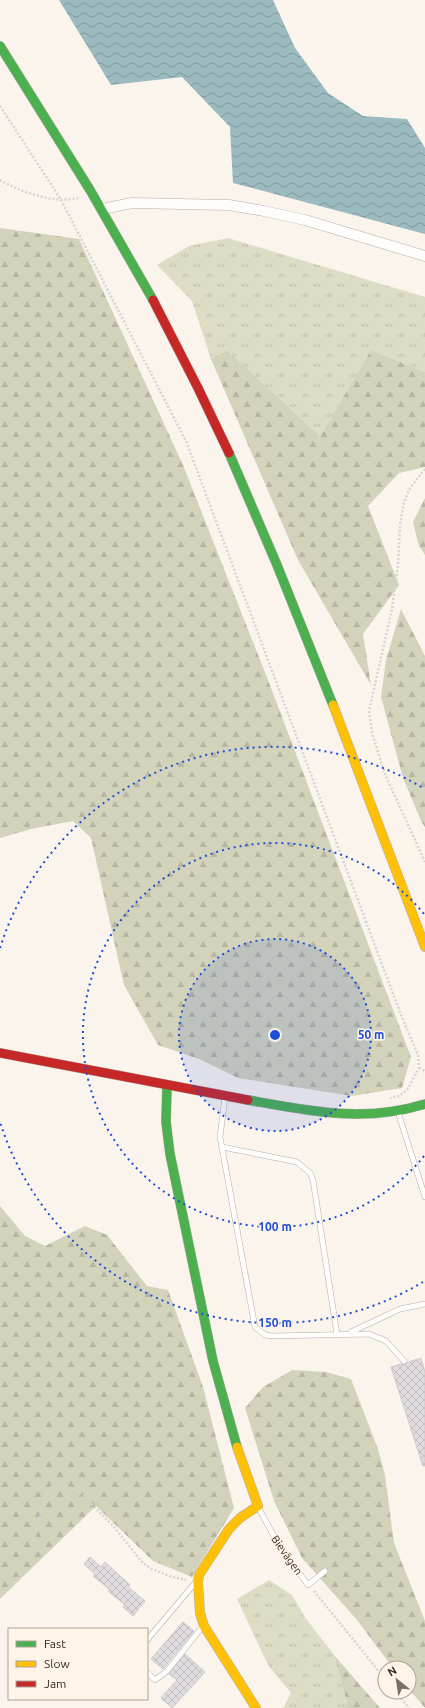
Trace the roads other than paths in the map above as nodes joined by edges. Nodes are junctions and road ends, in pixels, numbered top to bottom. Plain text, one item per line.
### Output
1 (0, 46) edge
2 (102, 209) junction
3 (425, 256) edge
4 (425, 947) edge
5 (0, 1053) edge
6 (167, 1086) junction
7 (225, 1096) junction
8 (425, 1104) edge
9 (398, 1111) junction
10 (222, 1147) junction
11 (425, 1197) edge
12 (425, 1304) edge
13 (337, 1334) junction
14 (349, 1334) junction
15 (404, 1361) dead end
16 (258, 1506) junction
17 (325, 1571) dead end
18 (198, 1582) junction
19 (204, 1626) junction
20 (148, 1639) edge
21 (148, 1673) edge
22 (256, 1708) edge

1 - 2 main road
2 - 3 street
2 - 4 main road
5 - 6 main road
6 - 7 main road
6 - 16 main road
7 - 9 main road
7 - 10 lane
8 - 9 main road
9 - 11 lane
10 - 13 lane
10 - 13 lane
12 - 14 lane
13 - 14 lane
14 - 15 lane
16 - 17 lane, Bievägen
16 - 18 main road
18 - 19 main road
18 - 20 lane
19 - 21 lane
19 - 22 main road

